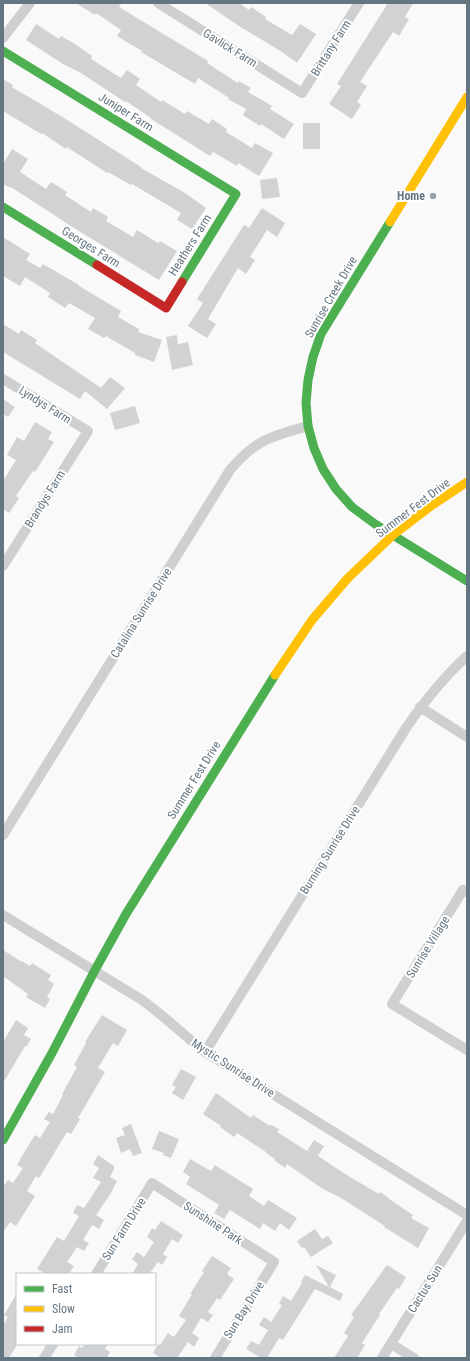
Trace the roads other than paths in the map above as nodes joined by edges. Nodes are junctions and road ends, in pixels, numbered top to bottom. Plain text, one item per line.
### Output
1 (30, 3) edge
2 (158, 3) edge
3 (359, 3) edge
4 (3, 38) edge
5 (3, 51) edge
6 (302, 93) joint
7 (467, 97) edge
8 (236, 194) joint
9 (3, 207) edge
10 (166, 308) joint
11 (3, 378) edge
12 (308, 426) junction
13 (88, 431) joint
14 (467, 482) edge
15 (393, 535) junction
16 (3, 566) edge
17 (467, 581) edge
18 (467, 656) edge
19 (420, 707) junction
20 (467, 737) edge
21 (3, 835) edge
22 (465, 891) edge
23 (3, 915) edge
24 (94, 970) junction
25 (467, 1050) edge
26 (205, 1052) junction
27 (3, 1140) edge
28 (152, 1183) joint
29 (467, 1215) edge
30 (467, 1220) edge
31 (274, 1262) joint
32 (97, 1273) edge
33 (391, 1344) junction
34 (52, 1345) edge
35 (44, 1358) edge
36 (215, 1358) edge
37 (382, 1358) edge
38 (414, 1358) edge

1 - 4 street
2 - 6 street, Gavlick Farm
3 - 6 street, Brittany Farm
5 - 8 street, Juniper Farm
7 - 12 street, Sunrise Creek Drive
8 - 10 street, Heathers Farm
9 - 10 street, Georges Farm
11 - 13 street, Lyndys Farm
12 - 15 street, Sunrise Creek Drive
12 - 21 street, Catalina Sunrise Drive
13 - 16 street, Brandys Farm
14 - 15 street, Summer Fest Drive
15 - 17 street, Sunrise Creek Drive
15 - 24 street, Summer Fest Drive
18 - 19 street, Burning Sunrise Drive
19 - 20 street
19 - 26 street, Burning Sunrise Drive
22 - 25 street, Sunrise Village
23 - 24 street, Mystic Sunrise Drive
24 - 26 street, Mystic Sunrise Drive
24 - 27 street, Summer Fest Drive
26 - 29 street, Mystic Sunrise Drive
28 - 31 street, Sunshine Park
28 - 32 street, Sun Farm Drive
30 - 33 street, Cactus Sun
31 - 36 street, Sun Bay Drive
33 - 37 street, Cactus Sun
33 - 38 street
34 - 35 street

